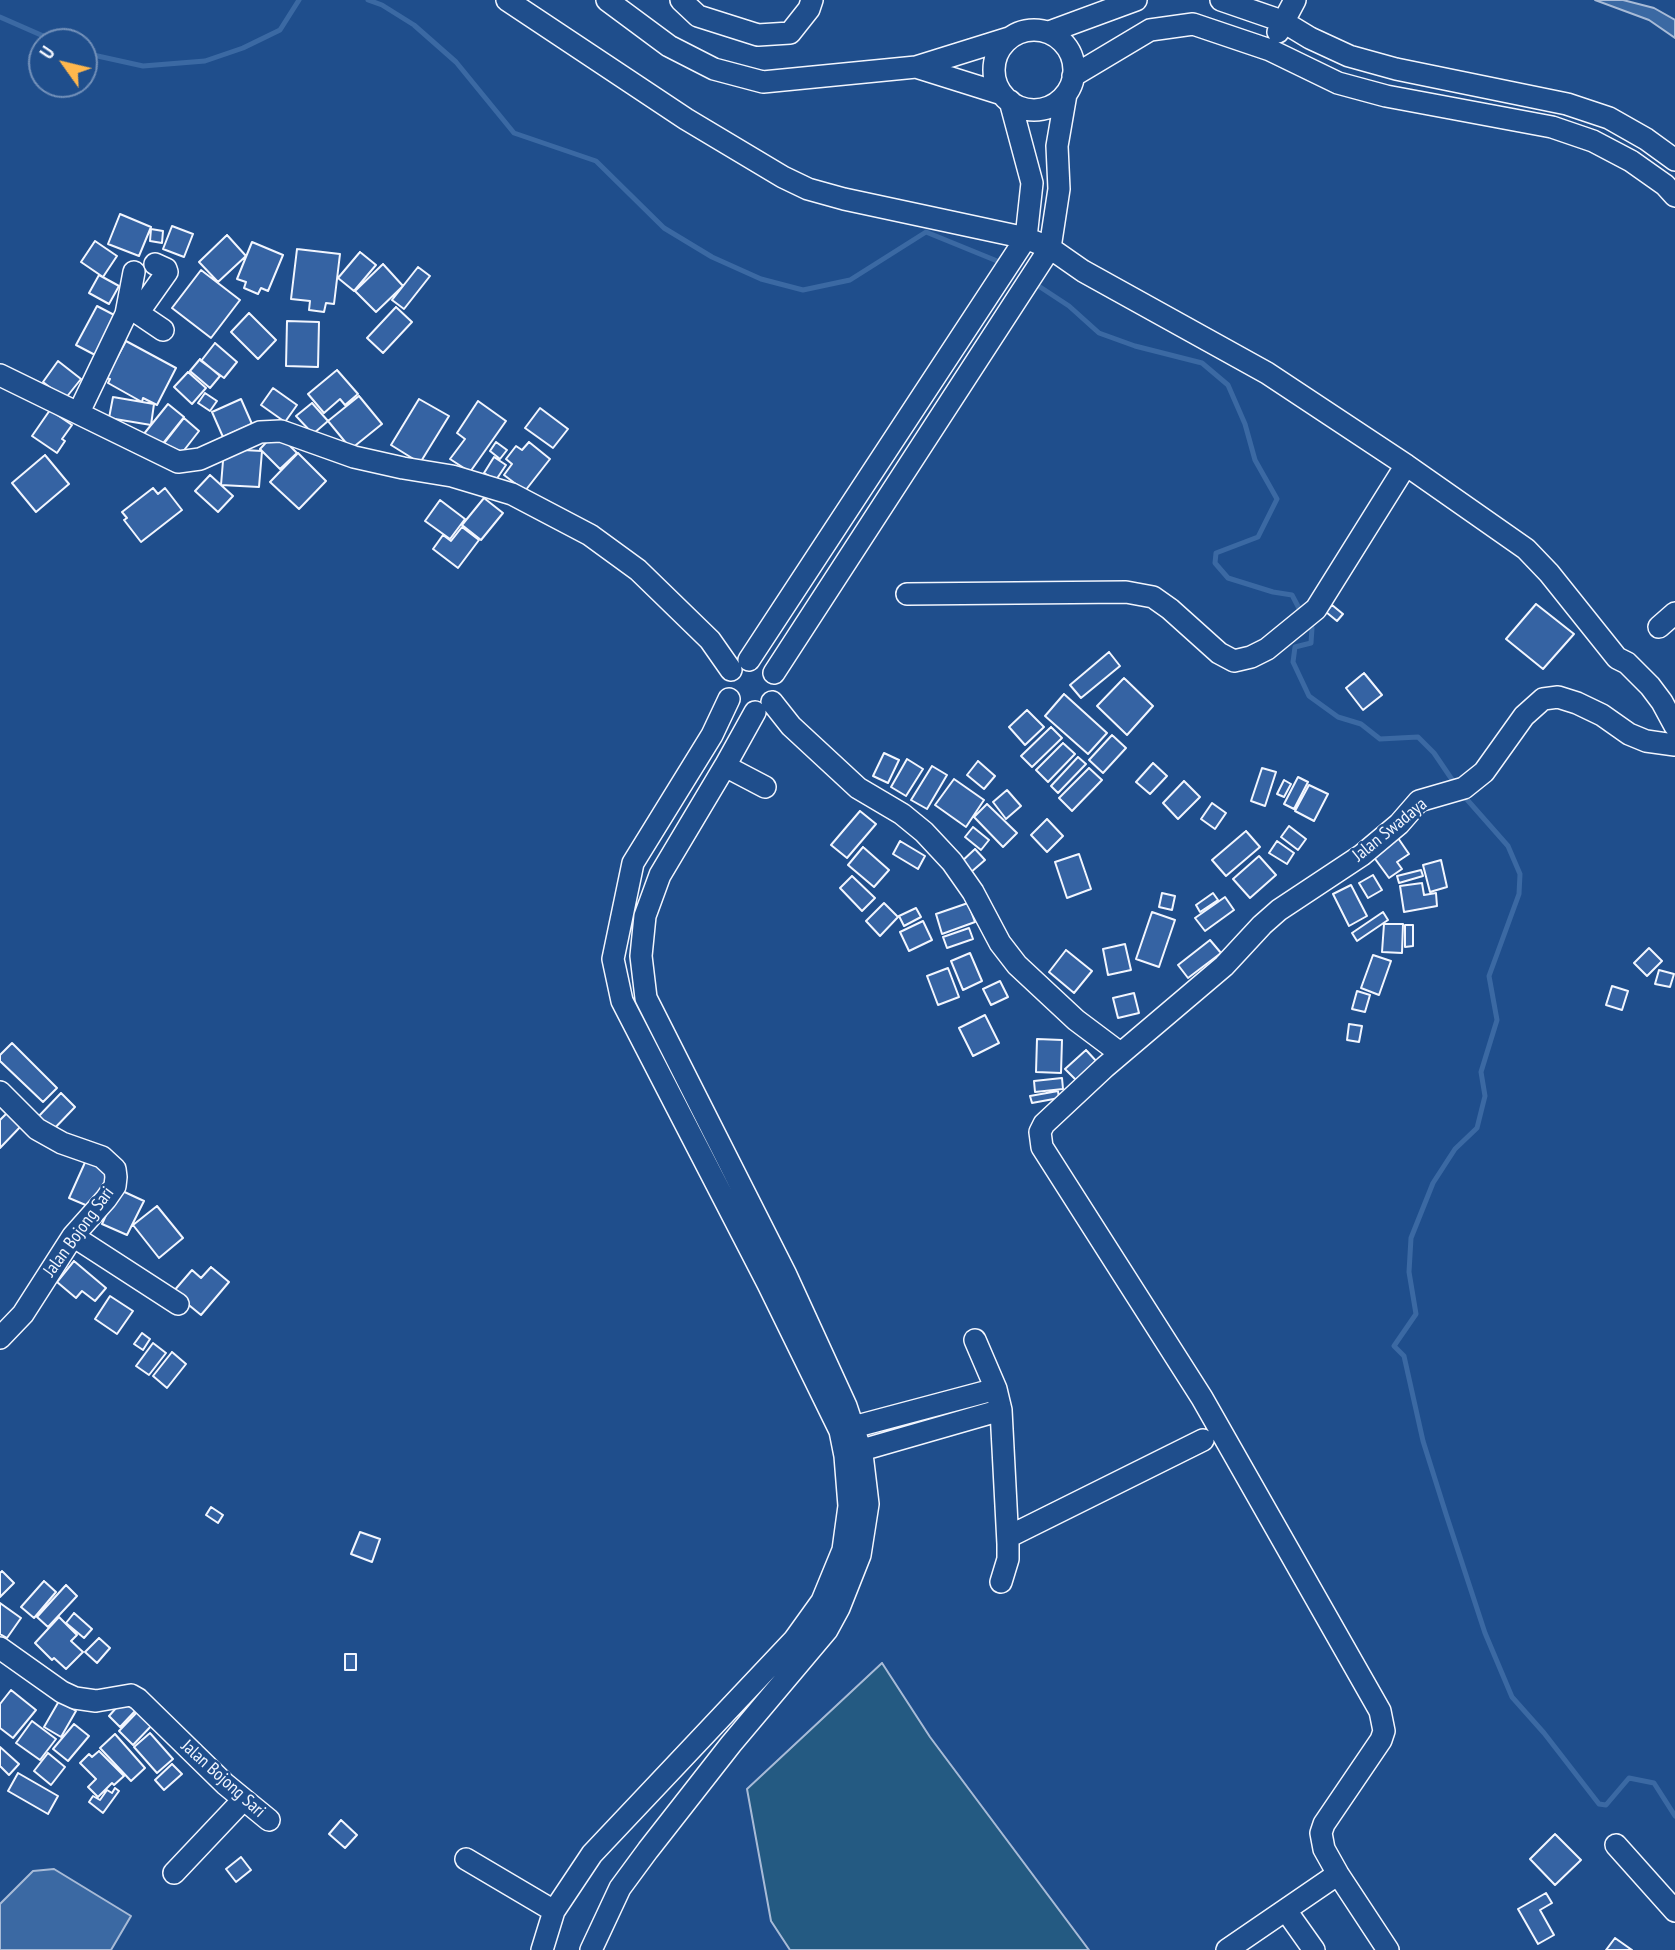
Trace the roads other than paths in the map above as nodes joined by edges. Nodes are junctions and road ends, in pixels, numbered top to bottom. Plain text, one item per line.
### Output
1 (507, 0) edge
2 (607, 0) edge
3 (681, 0) edge
4 (812, 0) edge
5 (1136, 0) edge
6 (1221, 0) edge
7 (1295, 0) edge
8 (1283, 21) junction
9 (1049, 32) junction
10 (1009, 38) junction
11 (1270, 50) junction
12 (916, 67) junction
13 (1070, 85) junction
14 (1006, 98) junction
15 (1675, 160) edge
16 (1675, 196) edge
17 (1026, 238) junction
18 (1050, 248) junction
19 (155, 264) dead end
20 (134, 272) dead end
21 (133, 310) junction
22 (163, 330) dead end
23 (0, 375) edge
24 (79, 412) junction
25 (1406, 465) junction
26 (907, 594) dead end
27 (740, 665) junction
28 (774, 673) junction
29 (729, 699) junction
30 (763, 707) junction
31 (1675, 726) edge
32 (1675, 745) edge
33 (725, 766) junction
34 (765, 787) dead end
35 (1120, 1054) junction
36 (0, 1092) edge
37 (74, 1236) junction
38 (777, 1279) junction
39 (178, 1304) dead end
40 (0, 1338) edge
41 (975, 1340) dead end
42 (996, 1389) junction
43 (1001, 1410) junction
44 (847, 1429) junction
45 (1203, 1440) dead end
46 (853, 1452) junction
47 (1008, 1538) junction
48 (1001, 1582) dead end
49 (0, 1648) edge
50 (243, 1800) junction
51 (269, 1820) dead end
52 (618, 1825) junction
53 (1616, 1845) dead end
54 (648, 1850) junction
55 (466, 1859) dead end
56 (174, 1873) dead end
57 (1338, 1874) junction
58 (554, 1911) junction
59 (1675, 1911) edge
60 (1292, 1920) dead end
61 (542, 1950) edge
62 (591, 1950) edge
63 (1227, 1950) edge
64 (1314, 1950) edge
65 (1388, 1950) edge

1 - 17 street
2 - 12 street
3 - 4 street
5 - 9 street
6 - 8 street
7 - 8 street
8 - 11 street
8 - 15 street
9 - 10 street
9 - 13 street
10 - 12 street
10 - 14 street
11 - 13 street
11 - 16 street
12 - 14 street
13 - 14 street
13 - 18 street
14 - 17 street
17 - 18 street
17 - 27 street
18 - 25 street
18 - 28 street
19 - 21 street
20 - 21 street
21 - 22 street
21 - 24 street
23 - 24 street
24 - 27 street
25 - 26 street
25 - 31 street
27 - 28 street
27 - 29 street
28 - 30 street
29 - 30 street
29 - 38 street
30 - 33 street
30 - 35 street
32 - 35 street, Jalan Swadaya
33 - 34 street
33 - 38 street
35 - 57 street, Jalan Swadaya
36 - 37 street, Jalan Bojong Sari
37 - 39 street
37 - 40 street, Jalan Bojong Sari
38 - 44 street
41 - 42 street
42 - 43 street
42 - 44 street
43 - 46 street
43 - 47 street
44 - 46 street
45 - 47 street
46 - 52 street
46 - 54 street
47 - 48 street
49 - 50 street, Jalan Bojong Sari
50 - 51 street, Jalan Bojong Sari
50 - 56 street
52 - 54 street
52 - 58 street
53 - 59 street
54 - 62 street
55 - 58 street
57 - 63 street
57 - 65 street
58 - 61 street
60 - 64 street

